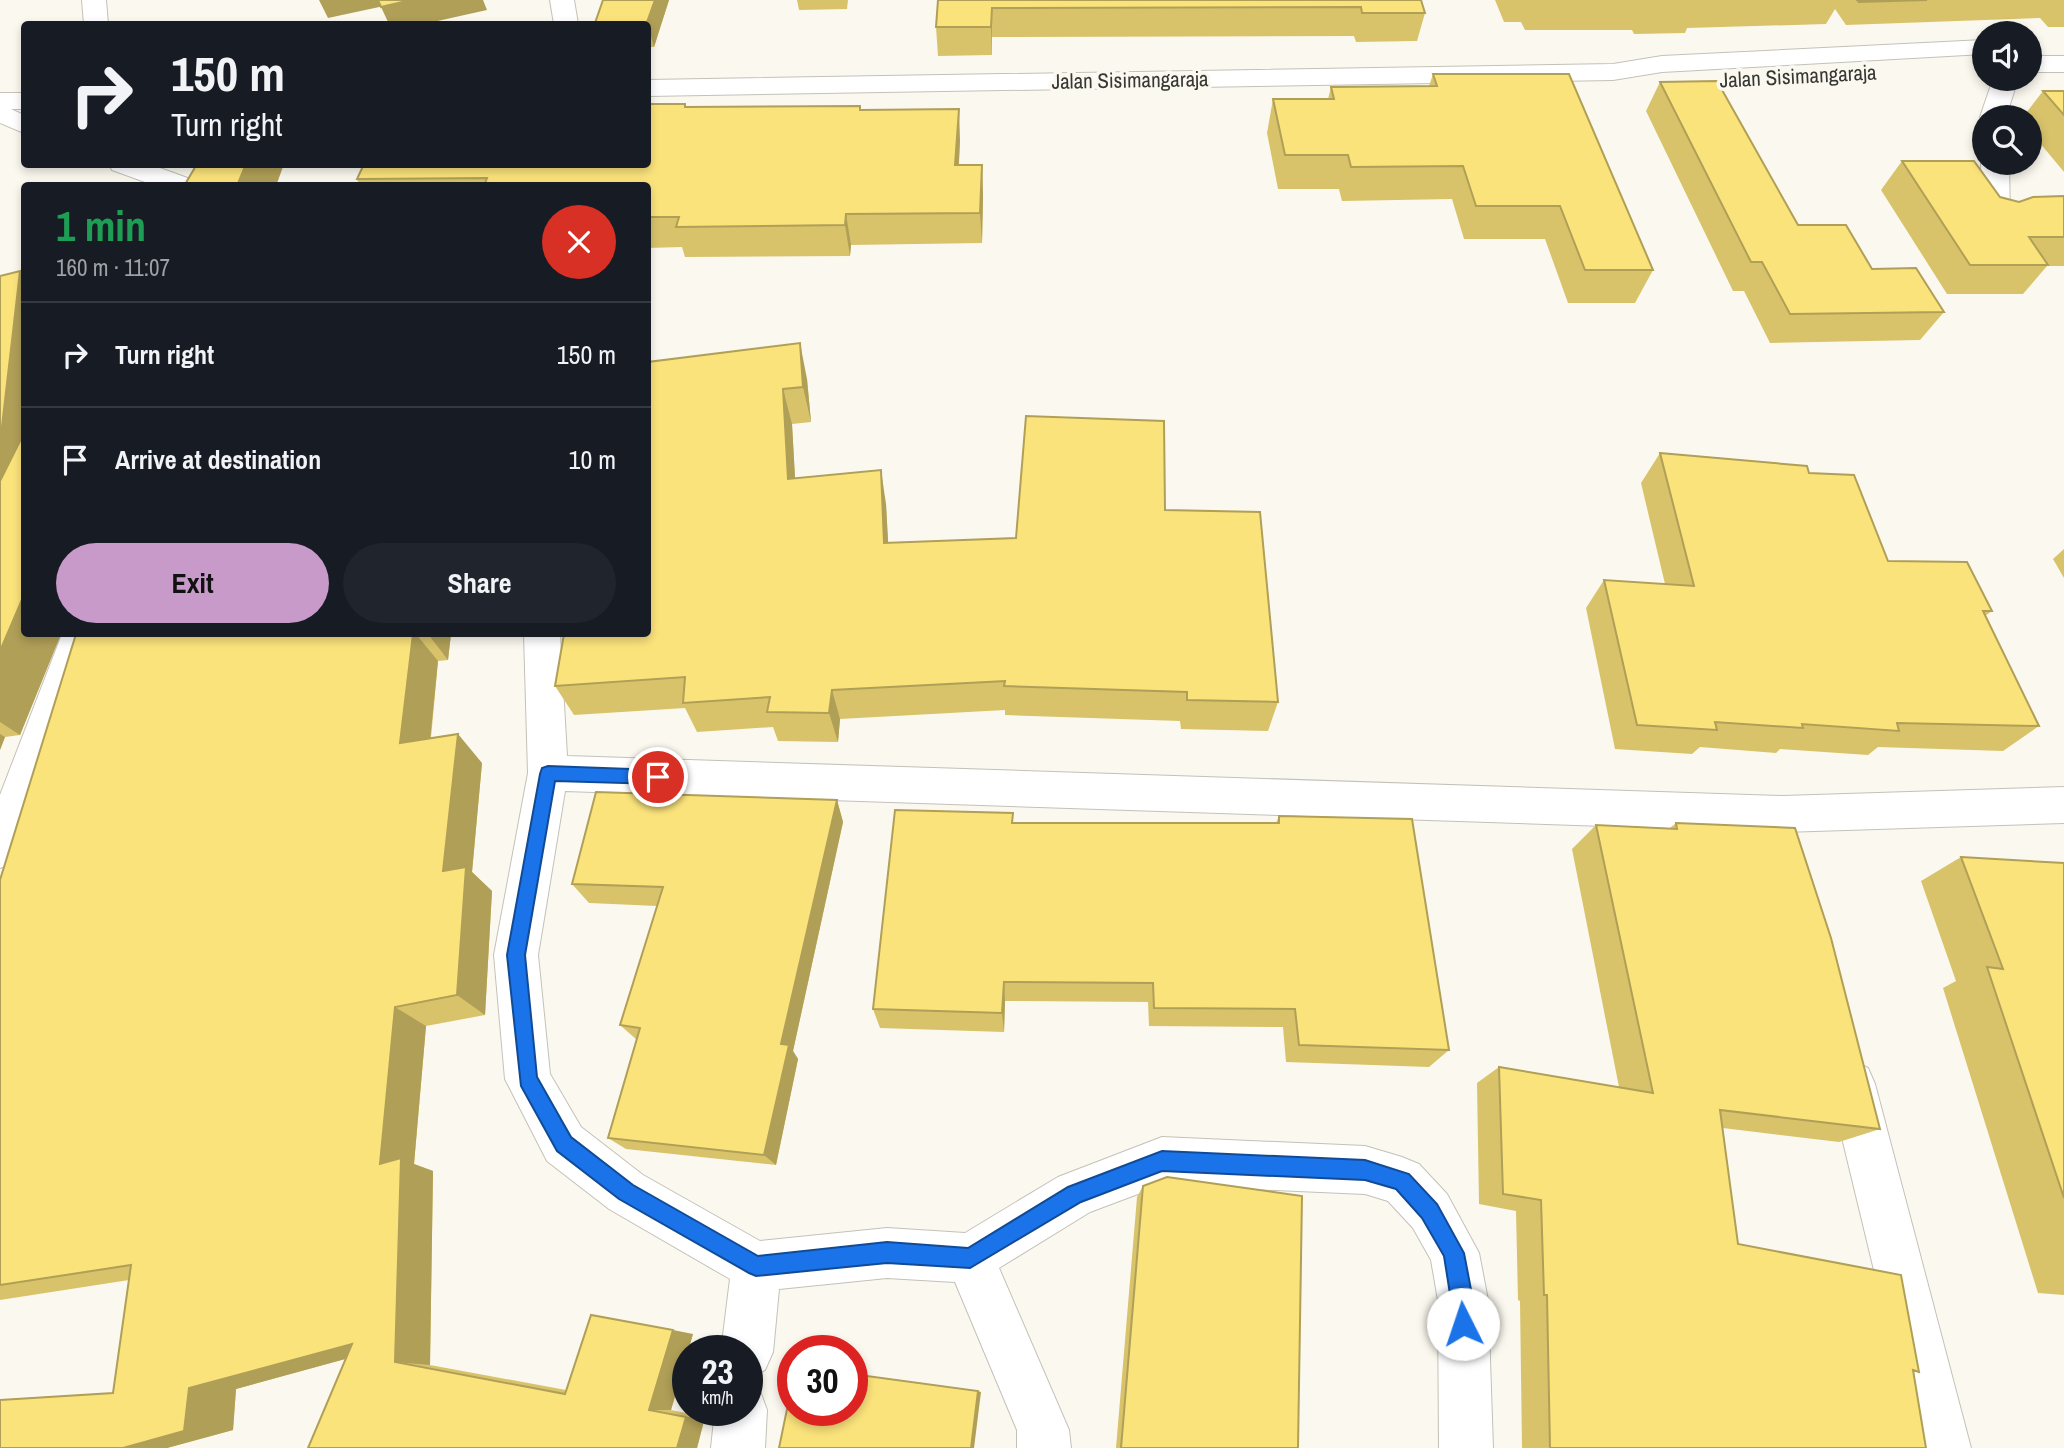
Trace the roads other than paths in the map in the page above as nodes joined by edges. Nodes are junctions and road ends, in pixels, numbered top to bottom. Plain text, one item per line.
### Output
1 (94, 0) edge
2 (562, 0) edge
3 (96, 21) edge
4 (566, 21) edge
5 (2064, 45) edge
6 (2042, 46) edge
7 (1972, 48) edge
8 (2042, 64) edge
9 (2064, 64) edge
10 (1972, 67) edge
11 (1613, 72) junction
12 (651, 88) edge
13 (0, 101) edge
14 (21, 101) edge
15 (0, 112) edge
16 (21, 123) edge
17 (133, 168) edge
18 (1995, 175) edge
19 (172, 182) edge
20 (1996, 219) edge
21 (79, 637) edge
22 (542, 637) edge
23 (548, 774) junction
24 (2064, 805) edge
25 (1, 841) edge
26 (1842, 1044) edge
27 (970, 1258) junction
28 (756, 1266) junction
29 (749, 1335) edge
30 (739, 1426) edge
31 (737, 1448) edge
32 (1044, 1448) edge
33 (1466, 1448) edge
34 (1944, 1448) edge

1 - 3 main road
2 - 4 main road
5 - 6 main road
7 - 11 main road, Jalan Sisimangaraja
8 - 9 main road
10 - 11 main road, Jalan Sisimangaraja
11 - 12 main road, Jalan Sisimangaraja
13 - 14 main road
15 - 16 main road
17 - 19 main road
18 - 20 main road
21 - 25 main road
22 - 23 main road
23 - 24 main road
23 - 28 main road
26 - 34 main road
27 - 28 main road
27 - 32 main road
27 - 33 main road
28 - 29 main road
30 - 31 main road

